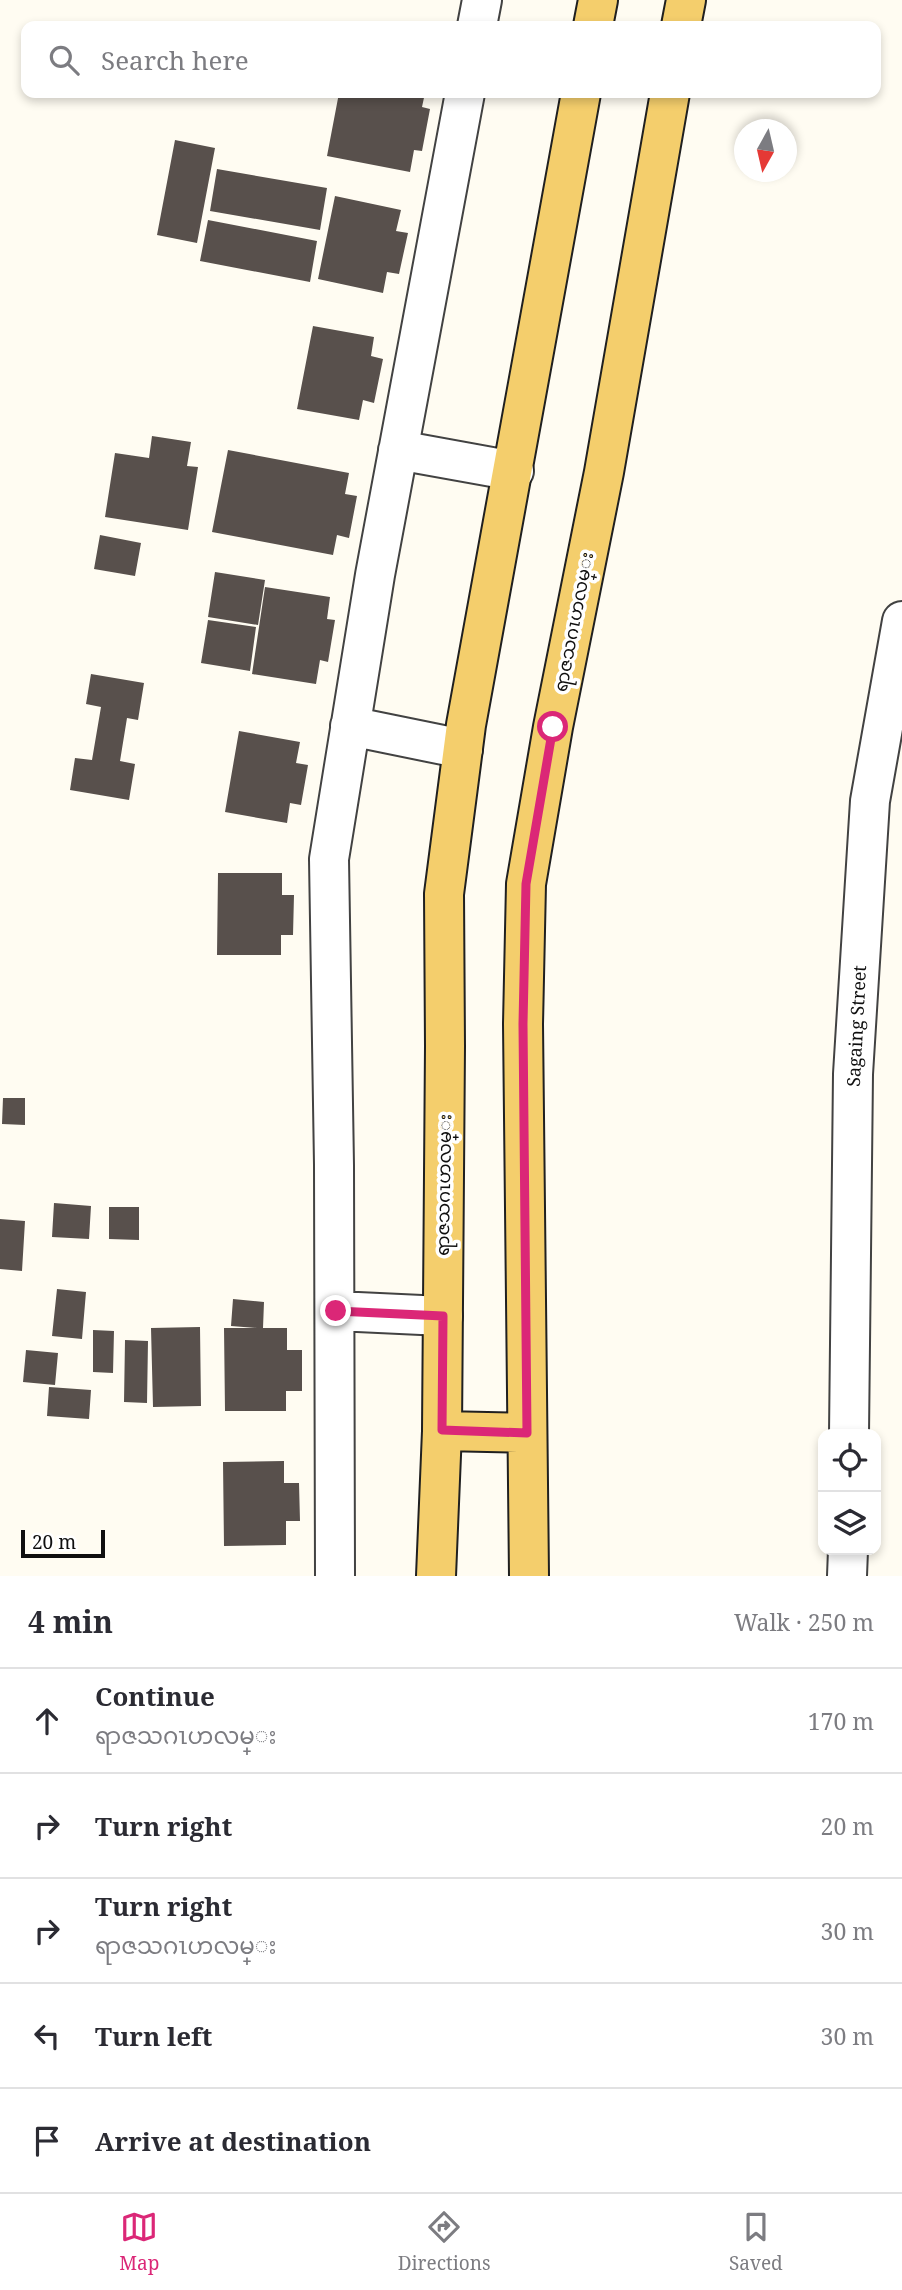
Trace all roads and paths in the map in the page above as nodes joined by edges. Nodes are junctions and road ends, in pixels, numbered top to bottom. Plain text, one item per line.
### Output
1 (482, 0) edge
2 (598, 0) edge
3 (686, 0) edge
4 (478, 21) edge
5 (594, 21) edge
6 (682, 21) edge
7 (464, 98) edge
8 (580, 98) edge
9 (669, 98) edge
10 (398, 450) junction
11 (514, 471) junction
12 (902, 621) edge
13 (350, 726) junction
14 (463, 749) junction
15 (886, 804) edge
16 (336, 1311) junction
17 (443, 1316) junction
18 (849, 1429) edge
19 (442, 1430) junction
20 (527, 1433) junction
21 (848, 1555) edge
22 (336, 1576) edge
23 (436, 1576) edge
24 (529, 1576) edge
25 (847, 1576) edge

1 - 4 street
2 - 5 main road
3 - 6 main road
7 - 10 street
8 - 11 main road, ရာဇသဂၤဟလမ္း
9 - 20 main road, ရာဇသဂၤဟလမ္း
10 - 11 street
10 - 13 street
11 - 14 main road, ရာဇသဂၤဟလမ္း
12 - 15 street, Sagaing Street
13 - 14 street
13 - 16 street
14 - 17 main road, ရာဇသဂၤဟလမ္း
15 - 18 street, Sagaing Street
16 - 17 street
16 - 22 street
17 - 19 main road, ရာဇသဂၤဟလမ္း
19 - 20 main road
19 - 23 main road, ရာဇသဂၤဟလမ္း
20 - 24 main road, ရာဇသဂၤဟလမ္း
21 - 25 street

